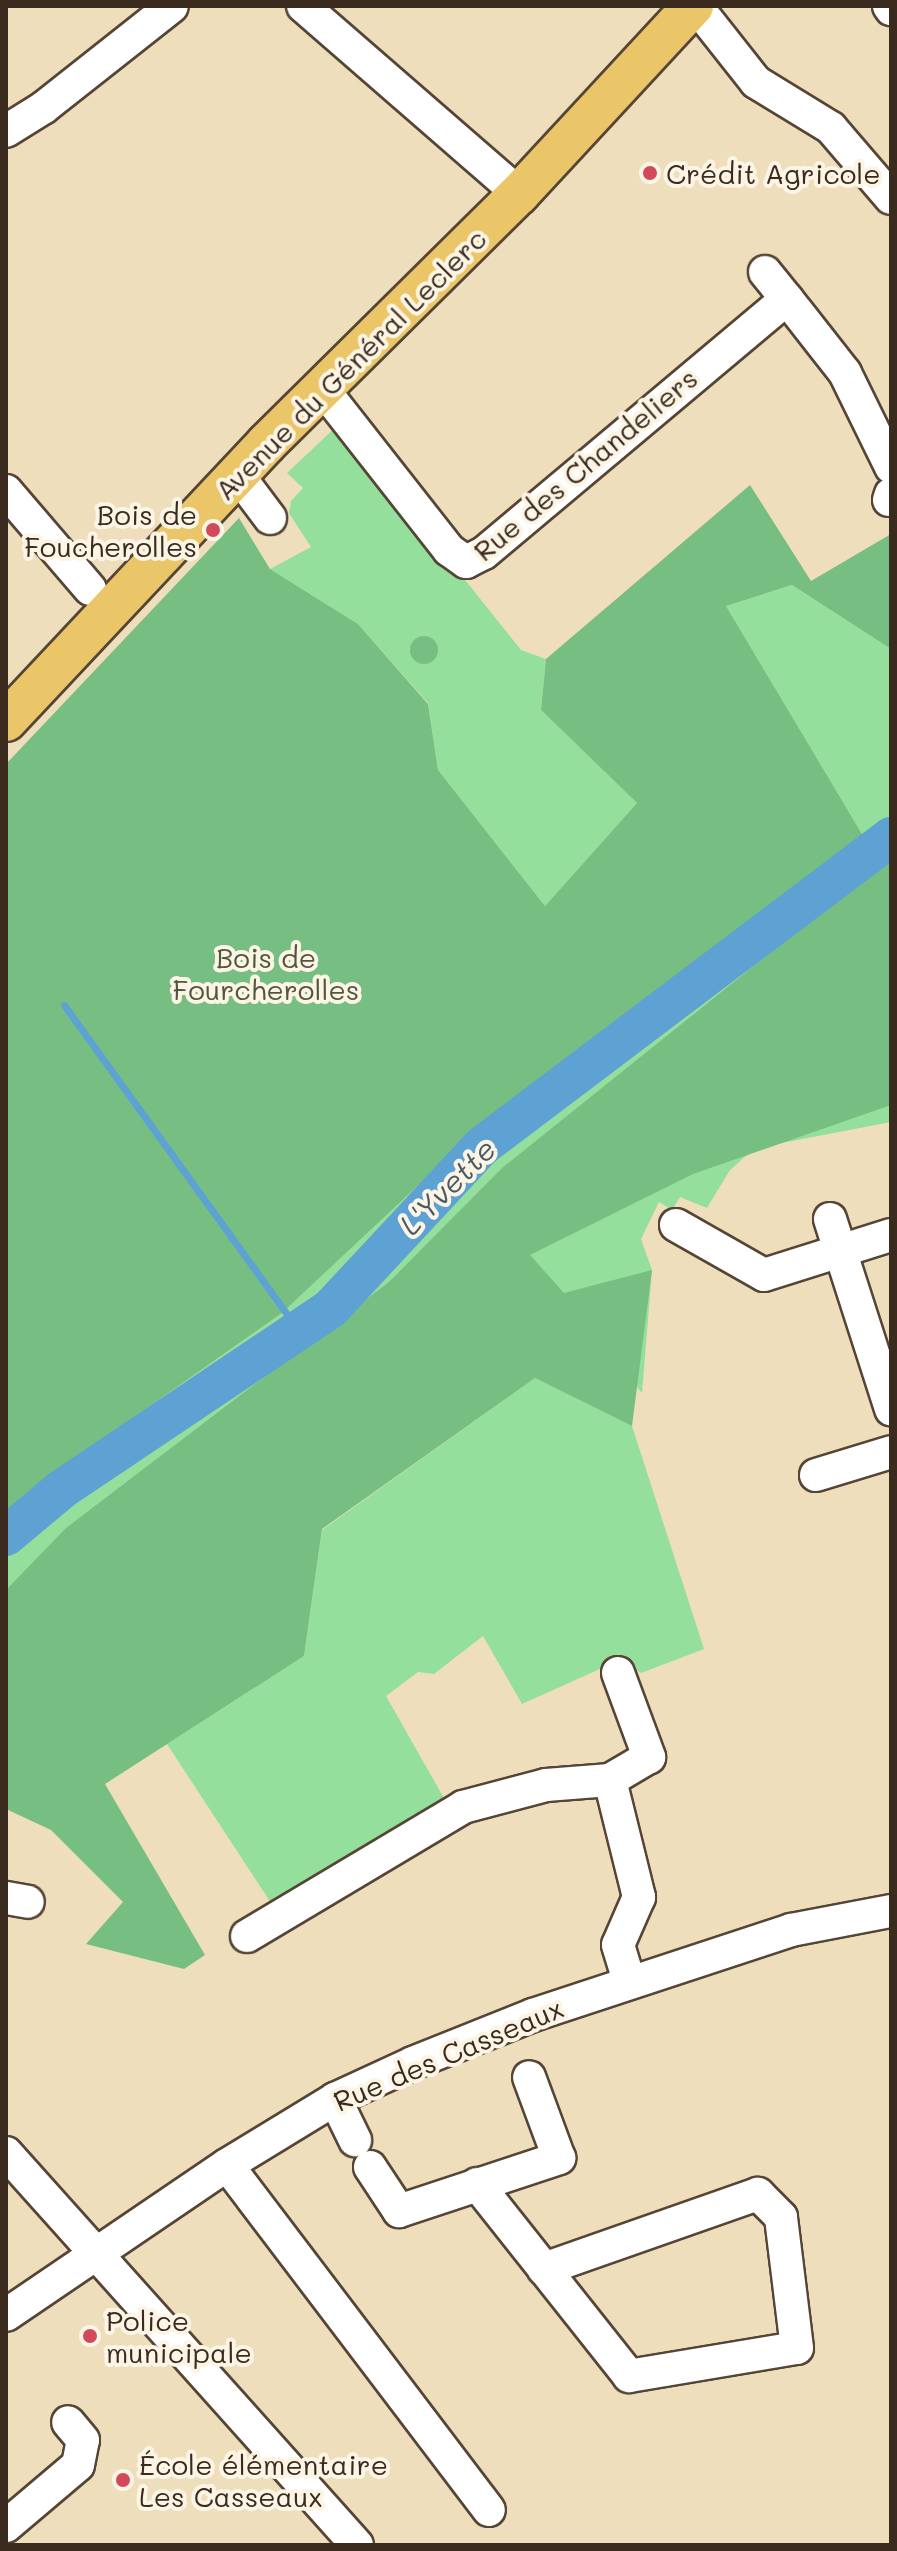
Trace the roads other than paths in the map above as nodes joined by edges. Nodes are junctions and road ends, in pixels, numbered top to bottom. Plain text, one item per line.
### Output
1 (172, 6) edge
2 (303, 6) edge
3 (694, 6) edge
4 (6, 131) edge
5 (519, 194) junction
6 (891, 198) edge
7 (765, 272) dead end
8 (787, 299) junction
9 (322, 388) junction
10 (891, 467) edge
11 (237, 474) junction
12 (6, 491) edge
13 (270, 518) dead end
14 (90, 589) dead end
15 (6, 721) edge
16 (830, 1219) dead end
17 (676, 1225) dead end
18 (891, 1235) edge
19 (839, 1252) junction
20 (891, 1409) edge
21 (891, 1452) edge
22 (816, 1475) dead end
23 (618, 1673) dead end
24 (610, 1780) junction
25 (891, 1911) edge
26 (247, 1936) dead end
27 (629, 1982) junction
28 (529, 2077) dead end
29 (335, 2099) junction
30 (6, 2153) edge
31 (227, 2165) junction
32 (477, 2184) junction
33 (99, 2251) junction
34 (544, 2269) junction
35 (6, 2315) edge
36 (68, 2422) dead end
37 (489, 2510) dead end
38 (6, 2526) edge
39 (357, 2545) edge

1 - 4 street
2 - 5 street
3 - 5 main road, Avenue du Général Leclerc
3 - 6 street
5 - 9 main road, Avenue du Général Leclerc
7 - 8 street
8 - 9 street, Rue des Chandeliers
8 - 10 street
9 - 11 main road, Avenue du Général Leclerc
11 - 13 street
11 - 15 main road, Avenue du Général Leclerc
12 - 14 street
16 - 19 street
17 - 19 street
18 - 19 street
19 - 20 street
21 - 22 street
23 - 24 street
24 - 26 street
24 - 27 street
25 - 27 street, Rue des Casseaux
27 - 29 street, Rue des Casseaux
28 - 32 street
29 - 31 street, Rue des Casseaux
29 - 32 street
30 - 33 street
31 - 33 street, Rue des Casseaux
31 - 37 street
32 - 34 street
33 - 35 street, Rue des Casseaux
33 - 39 street
34 - 34 street
36 - 38 street

